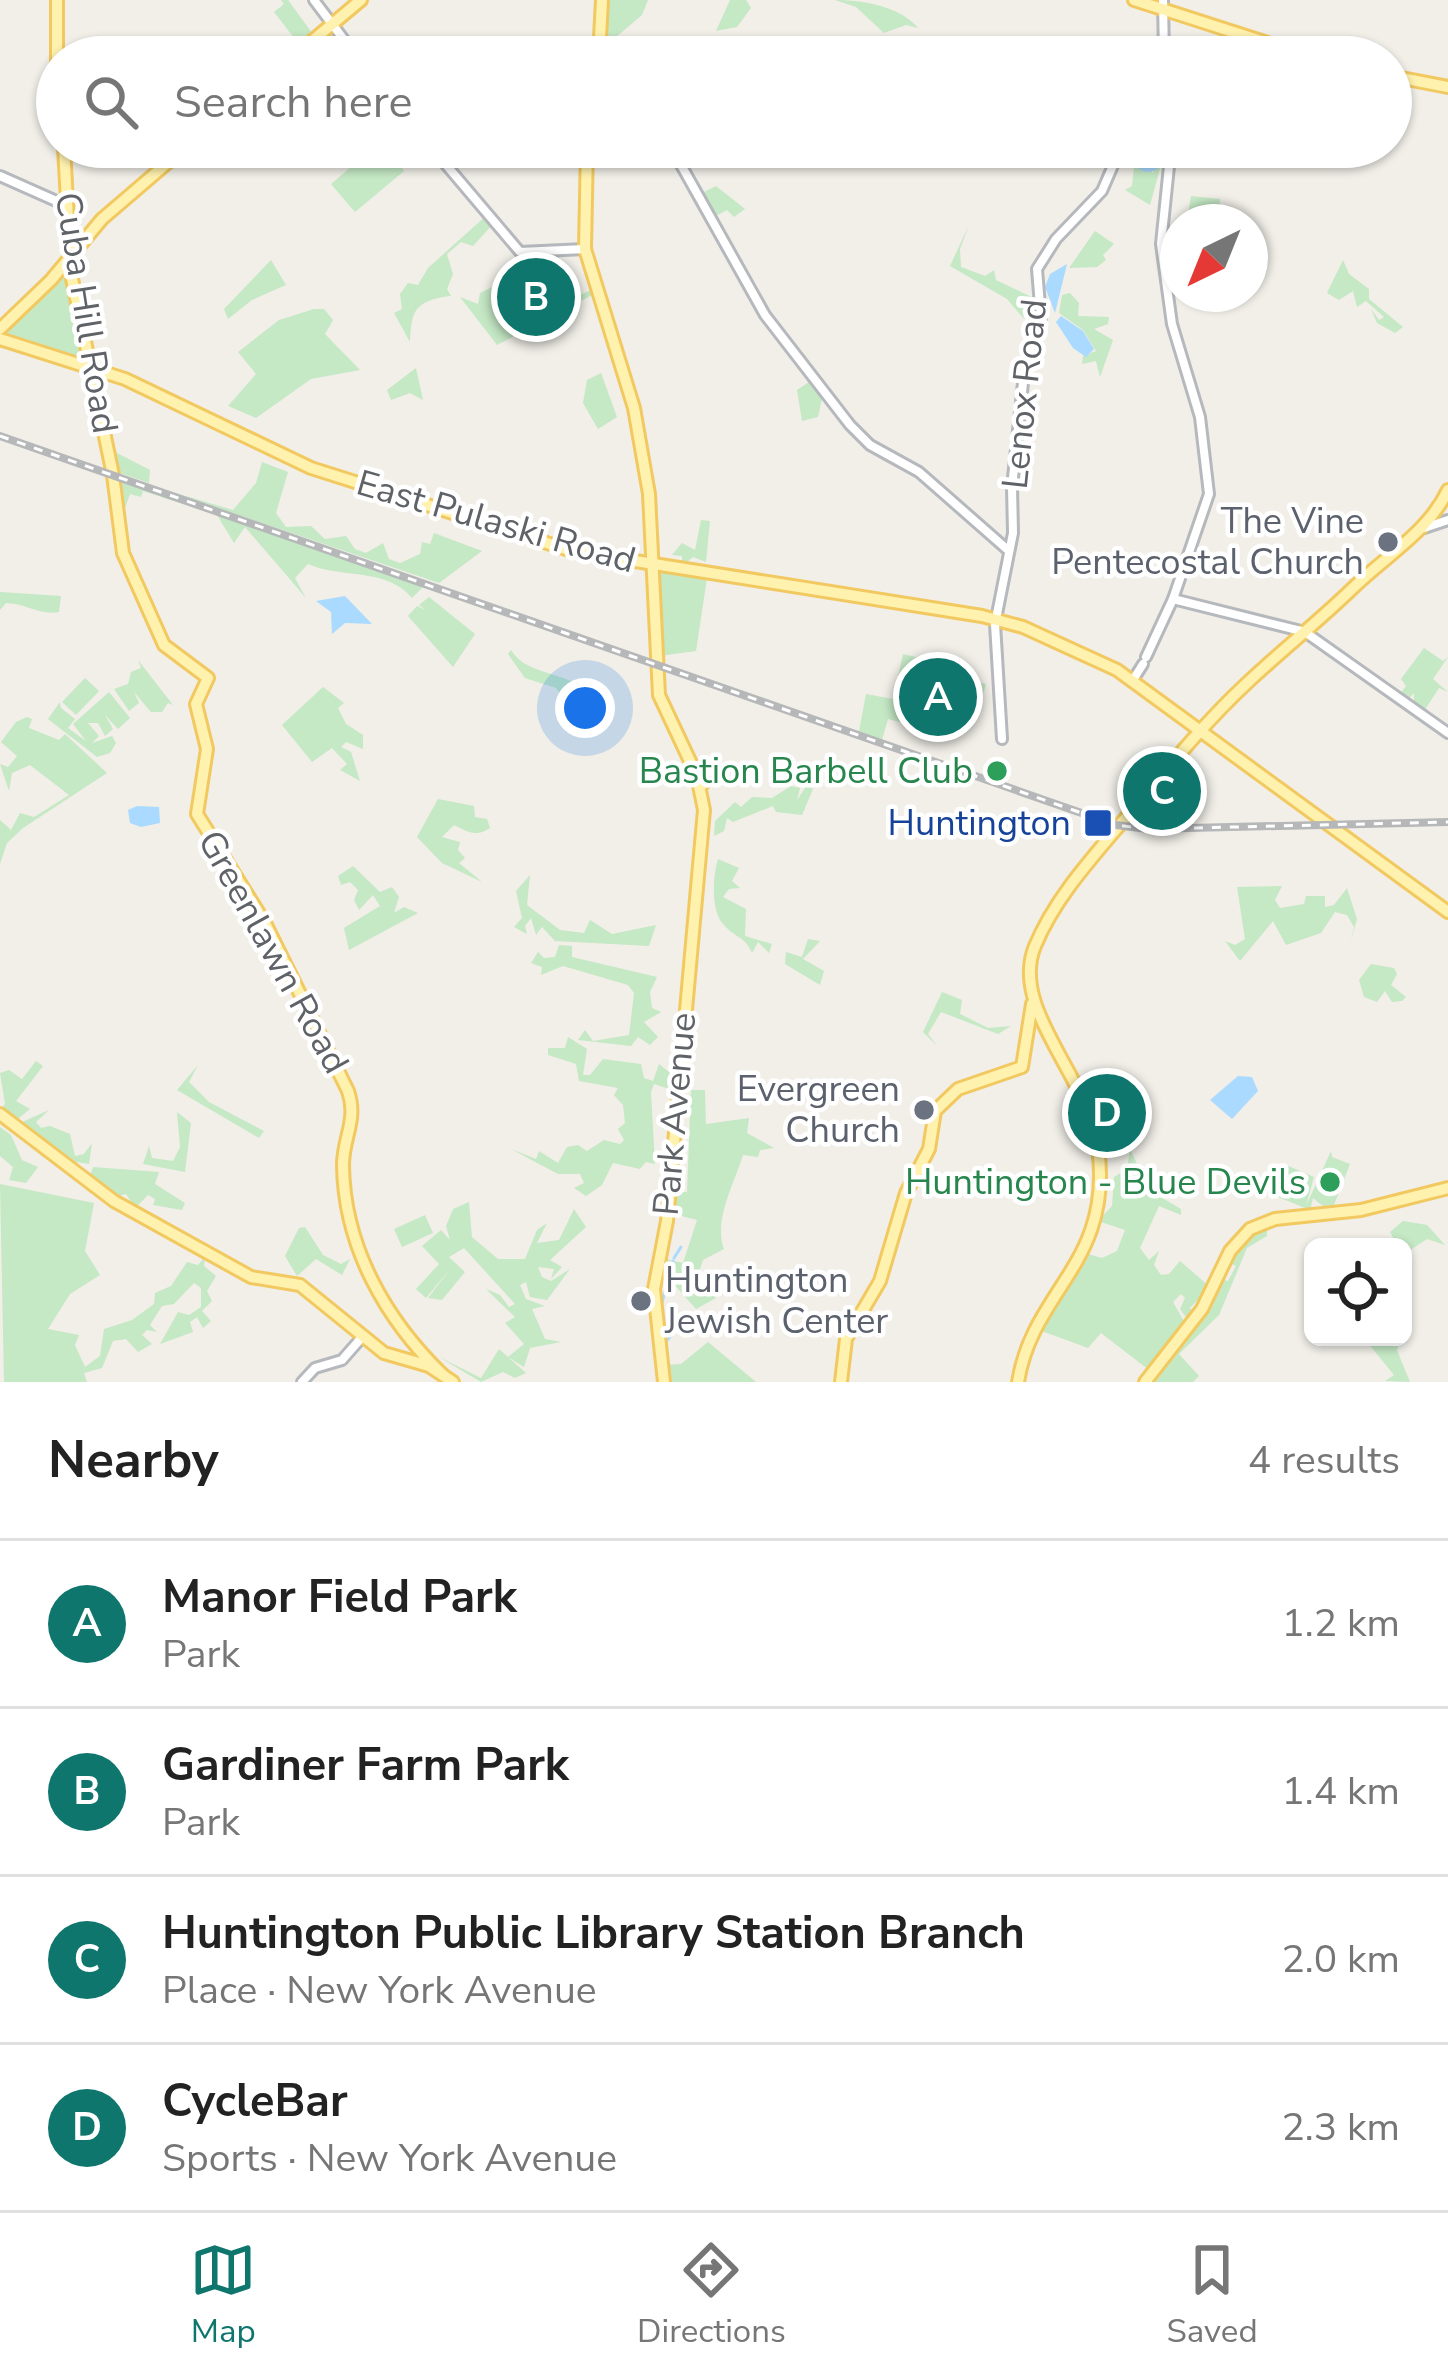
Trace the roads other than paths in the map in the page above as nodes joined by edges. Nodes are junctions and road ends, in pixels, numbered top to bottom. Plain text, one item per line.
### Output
1 (57, 0) edge
2 (314, 0) edge
3 (362, 0) edge
4 (602, 0) edge
5 (1134, 0) edge
6 (1163, 4) edge
7 (331, 25) junction
8 (57, 36) edge
9 (318, 36) edge
10 (340, 36) edge
11 (600, 36) edge
12 (1164, 36) edge
13 (1258, 36) edge
14 (1412, 80) edge
15 (1448, 87) edge
16 (64, 168) edge
17 (162, 168) edge
18 (449, 168) edge
19 (586, 168) edge
20 (683, 168) edge
21 (1112, 168) edge
22 (1169, 168) edge
23 (0, 176) edge
24 (64, 204) junction
25 (75, 244) junction
26 (585, 249) junction
27 (70, 259) junction
28 (57, 274) junction
29 (72, 279) junction
30 (0, 329) edge
31 (0, 339) edge
32 (91, 367) junction
33 (110, 373) junction
34 (94, 382) junction
35 (113, 477) joint
36 (1448, 490) edge
37 (1448, 520) edge
38 (1422, 528) junction
39 (1009, 551) junction
40 (654, 567) junction
41 (1173, 599) junction
42 (996, 619) junction
43 (1307, 634) junction
44 (1139, 668) junction
45 (1202, 731) junction
46 (1448, 733) edge
47 (1002, 740) dead end
48 (682, 747) junction
49 (690, 761) junction
50 (698, 785) junction
51 (1448, 912) edge
52 (1032, 1004) junction
53 (0, 1114) edge
54 (1448, 1188) edge
55 (363, 1336) junction
56 (430, 1364) junction
57 (448, 1378) edge
58 (302, 1382) edge
59 (664, 1382) edge
60 (841, 1382) edge
61 (1018, 1382) edge
62 (1145, 1382) edge

1 - 8 main road
2 - 7 street
3 - 7 main road
4 - 11 main road
5 - 6 main road
6 - 12 street
6 - 13 main road
7 - 9 main road
7 - 10 street
14 - 15 main road
16 - 24 main road, Cuba Hill Road
17 - 25 main road
18 - 26 street
19 - 26 main road, Park Avenue
20 - 39 street
21 - 39 street, Lenox Road
22 - 41 street
23 - 24 street
24 - 25 main road, Cuba Hill Road
25 - 27 main road, Cuba Hill Road
26 - 40 main road, Park Avenue
27 - 28 main road
27 - 29 main road, Cuba Hill Road
28 - 29 main road
28 - 30 main road
29 - 32 main road, Cuba Hill Road
31 - 32 main road, East Pulaski Road
32 - 33 main road, East Pulaski Road
32 - 34 main road, Cuba Hill Road
33 - 34 main road
33 - 40 main road, East Pulaski Road
34 - 35 main road, Cuba Hill Road
35 - 56 main road, Greenlawn Road
36 - 38 main road
37 - 38 street
38 - 43 main road
39 - 42 street, Lenox Road
40 - 42 main road, East Pulaski Road
40 - 48 main road, Park Avenue
41 - 43 street
41 - 44 street
42 - 44 main road, East Pulaski Road
42 - 47 street, Lenox Road
43 - 45 main road
43 - 46 street
44 - 45 main road
45 - 51 main road
45 - 52 main road
48 - 49 main road, Park Avenue
48 - 50 main road
49 - 50 main road, Park Avenue
49 - 50 main road
50 - 59 main road, Park Avenue
52 - 60 main road
52 - 61 main road
53 - 55 main road
54 - 62 main road
55 - 56 main road
55 - 58 street
56 - 57 main road

